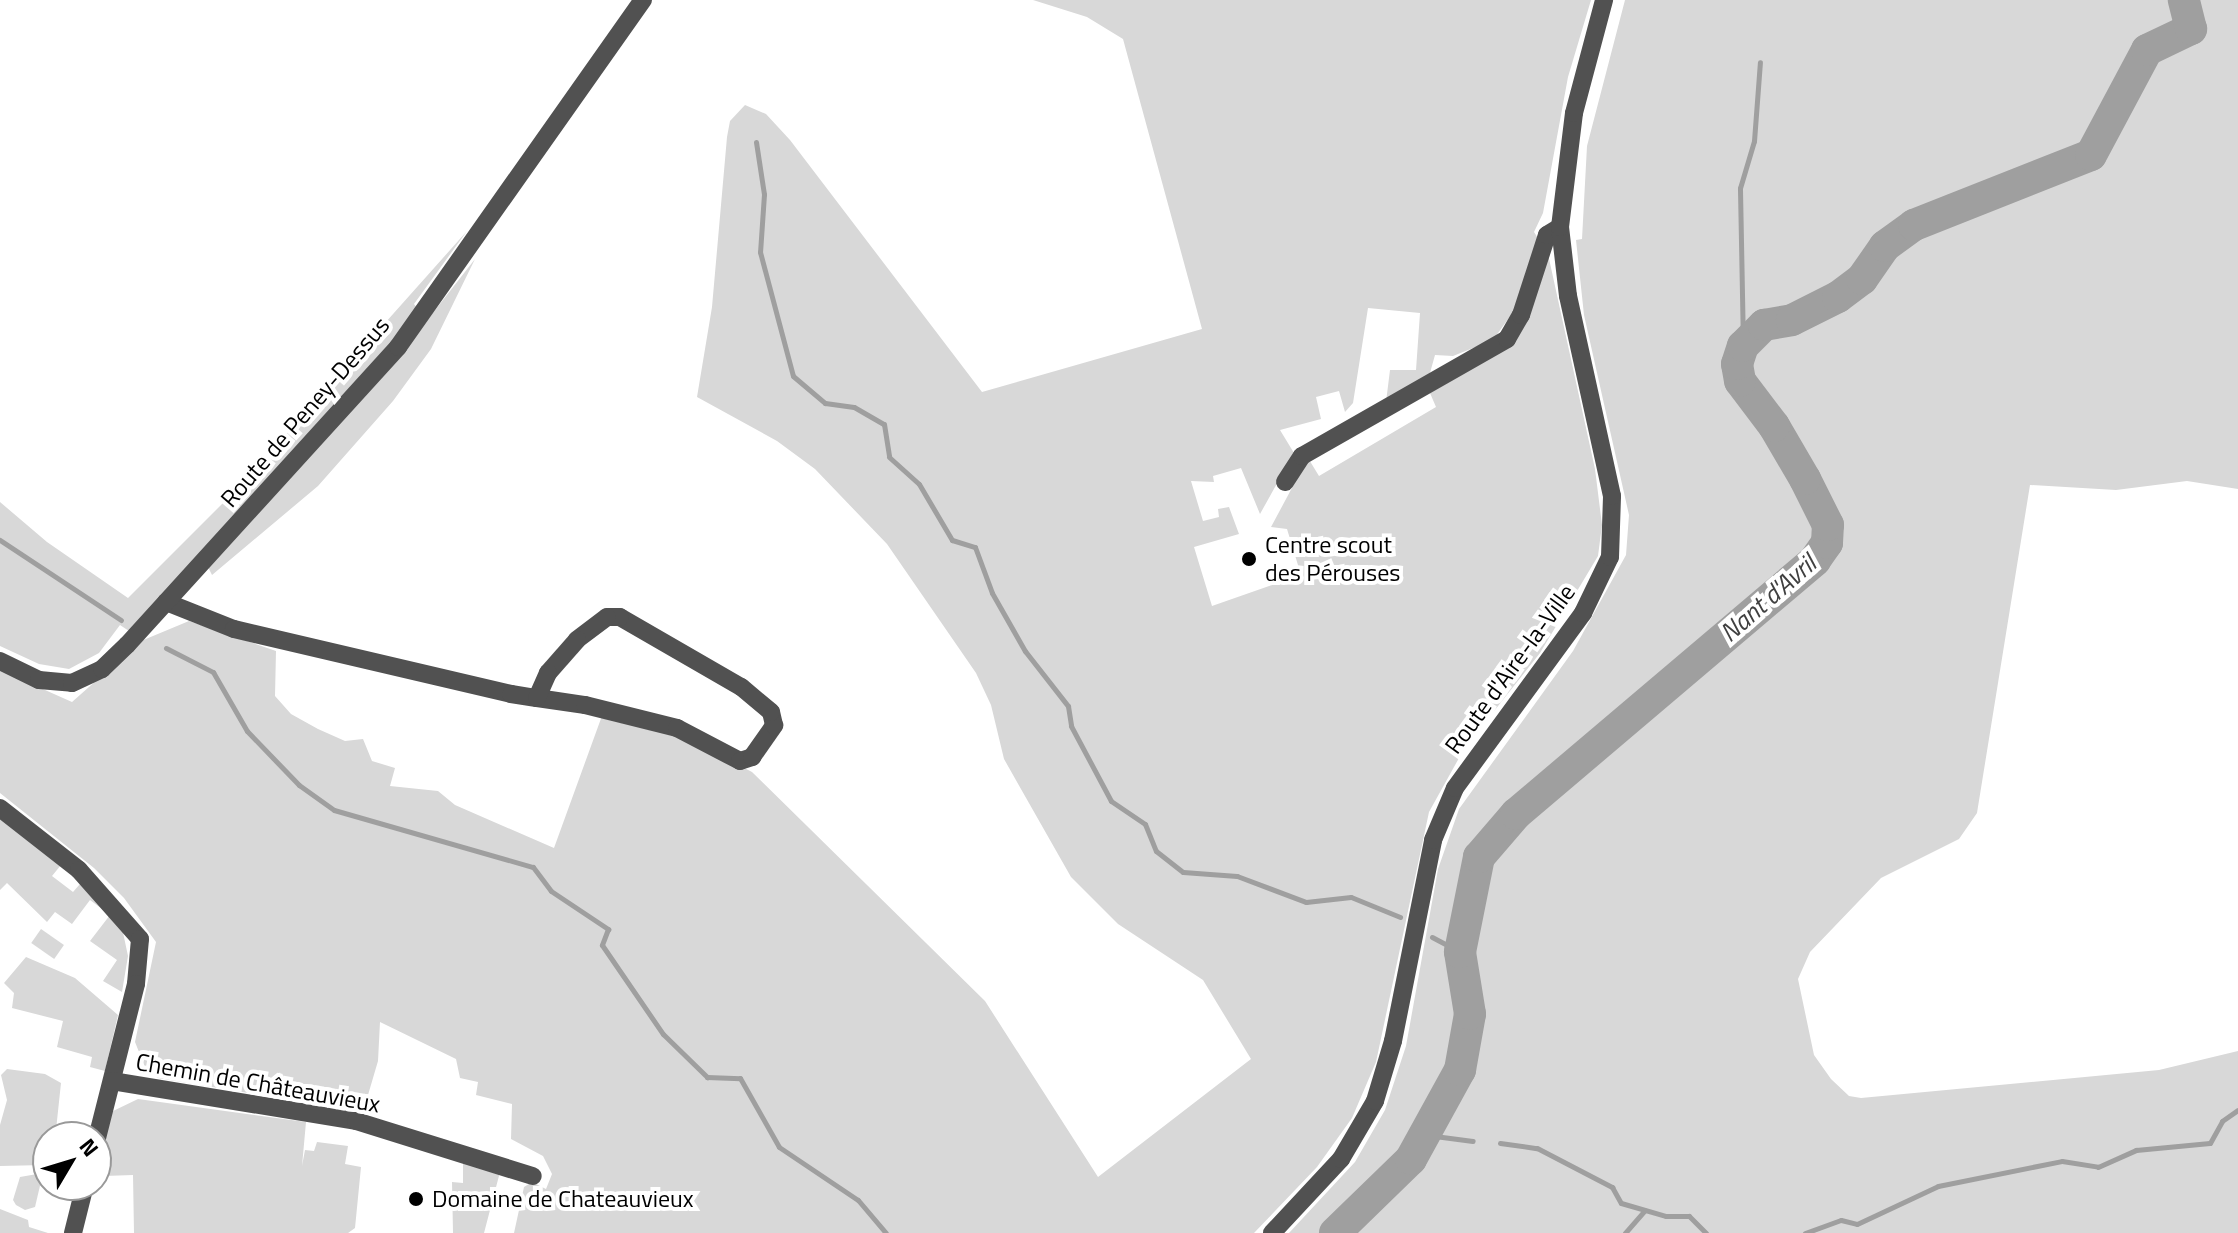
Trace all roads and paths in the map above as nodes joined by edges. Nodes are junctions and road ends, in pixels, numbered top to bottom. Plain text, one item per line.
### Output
1 (643, 0) edge
2 (1604, 0) edge
3 (1560, 227) junction
4 (1285, 482) dead end
5 (166, 602) junction
6 (0, 661) edge
7 (537, 698) junction
8 (0, 808) edge
9 (112, 1081) junction
10 (102, 1121) edge
11 (533, 1176) dead end
12 (81, 1201) edge
13 (73, 1233) edge
14 (1272, 1233) edge

1 - 5 street, Route de Peney-Dessus
2 - 3 street, Route d'Aire-la-Ville
3 - 4 street
3 - 14 street, Route d'Aire-la-Ville
5 - 6 street, Route de Peney-Dessus
5 - 7 street
7 - 7 street
8 - 9 street, Chemin de Châteauvieux
9 - 10 street, Chemin de Châteauvieux
9 - 11 street, Chemin de Châteauvieux
12 - 13 street

